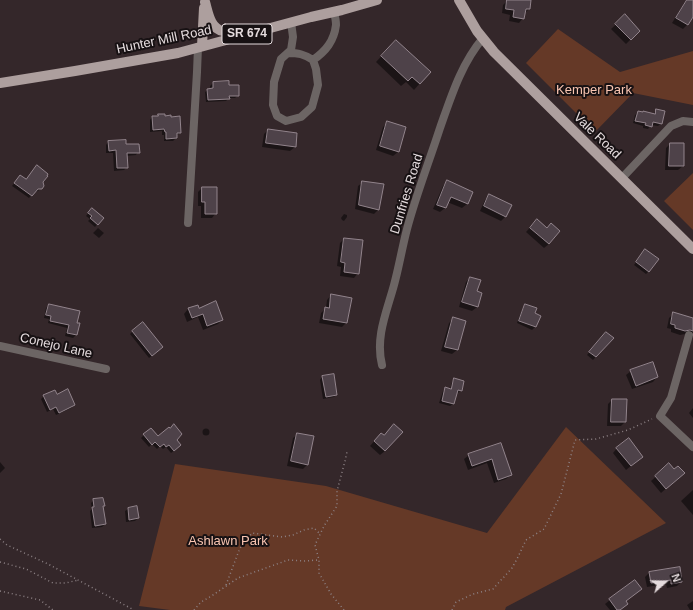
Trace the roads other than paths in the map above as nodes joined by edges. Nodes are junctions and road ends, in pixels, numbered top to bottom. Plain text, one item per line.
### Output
1 (377, 0) edge
2 (459, 0) edge
3 (205, 1) edge
4 (334, 12) junction
5 (291, 22) junction
6 (258, 31) junction
7 (483, 38) junction
8 (200, 47) junction
9 (288, 53) junction
10 (313, 60) junction
11 (0, 83) edge
12 (693, 122) edge
13 (622, 178) junction
14 (188, 222) dead end
15 (693, 250) edge
16 (689, 335) dead end
17 (0, 346) edge
18 (382, 365) dead end
19 (106, 369) dead end
20 (693, 448) edge

1 - 4 main road, Hunter Mill Road / SR 674
2 - 7 main road, Vale Road
3 - 6 main road
3 - 8 main road
4 - 5 main road, Hunter Mill Road / SR 674
4 - 10 street
5 - 6 main road, Hunter Mill Road / SR 674
5 - 9 street
6 - 8 main road, Hunter Mill Road / SR 674
7 - 13 main road, Vale Road
7 - 18 street, Dunfries Road
8 - 11 main road, Hunter Mill Road / SR 674
8 - 14 street
9 - 10 street
9 - 10 street
12 - 13 street
13 - 15 main road, Vale Road
16 - 20 street
17 - 19 street, Conejo Lane

